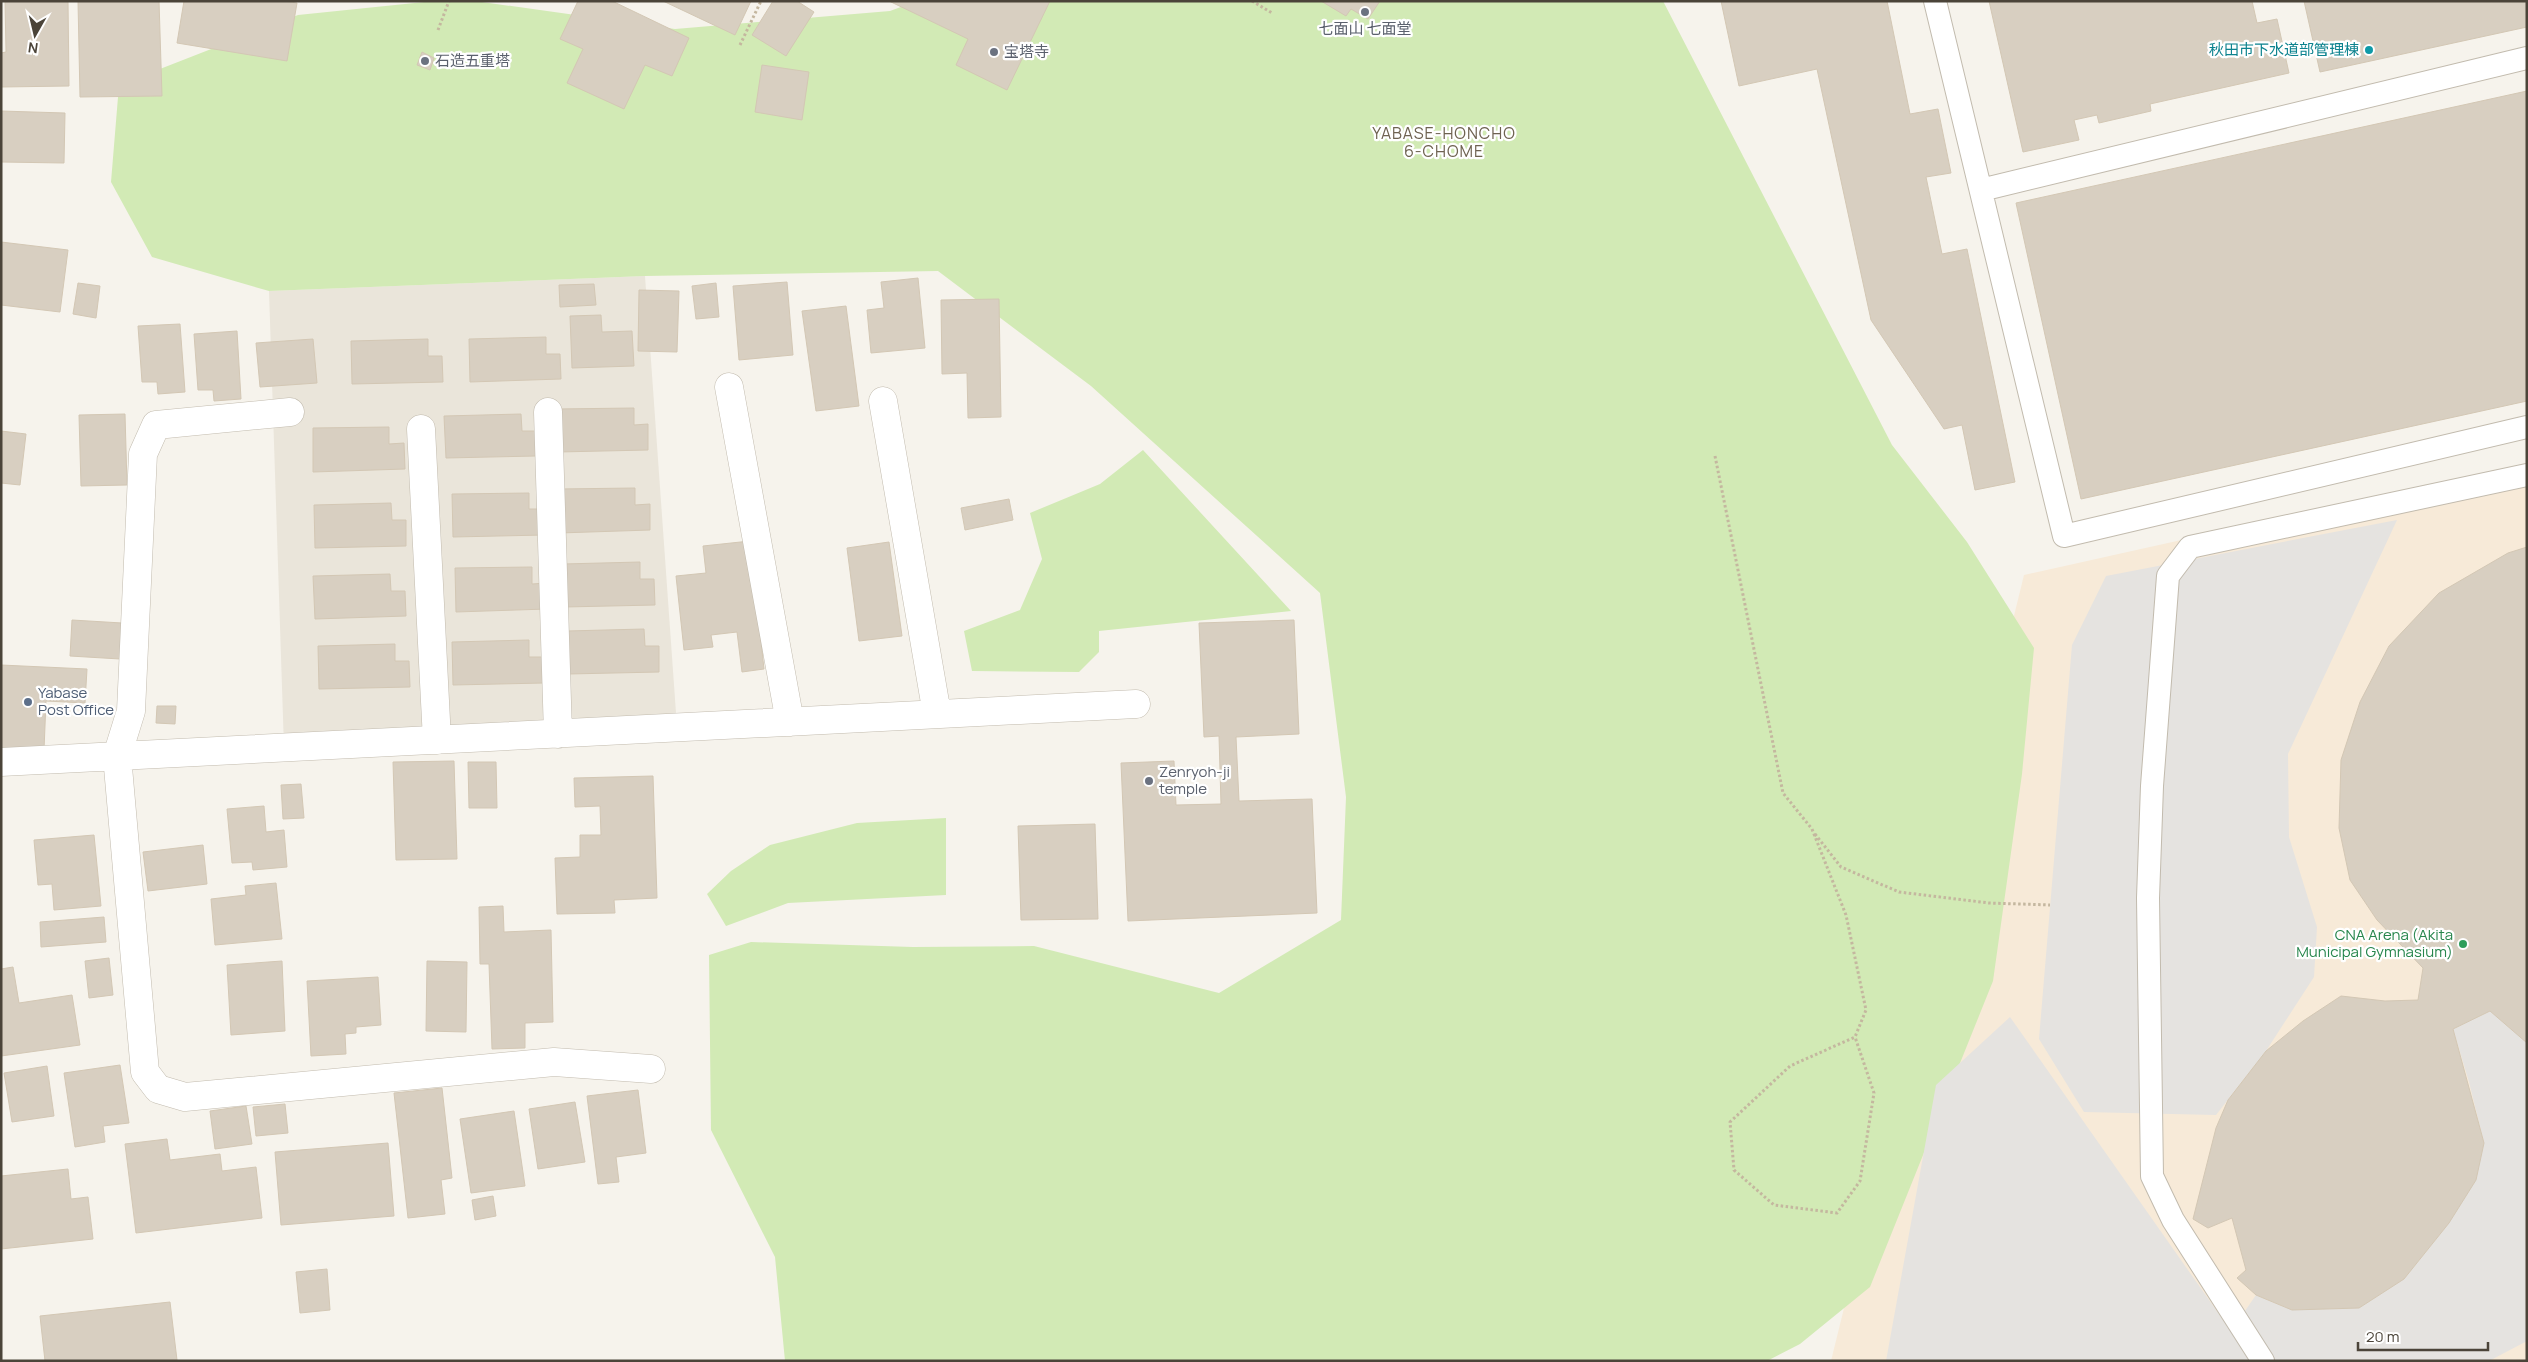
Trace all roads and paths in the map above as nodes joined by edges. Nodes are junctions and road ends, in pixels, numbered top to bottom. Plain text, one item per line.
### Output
1 (449, 1) edge
2 (761, 1) edge
3 (1252, 1) edge
4 (1935, 1) edge
5 (1272, 13) dead end
6 (438, 30) dead end
7 (740, 45) dead end
8 (2527, 58) edge
9 (1981, 190) junction
10 (729, 387) dead end
11 (882, 401) dead end
12 (290, 412) dead end
13 (548, 412) dead end
14 (2527, 427) edge
15 (421, 429) dead end
16 (1715, 456) dead end
17 (2527, 475) edge
18 (1136, 704) dead end
19 (937, 714) junction
20 (790, 722) junction
21 (558, 734) junction
22 (436, 740) junction
23 (117, 756) junction
24 (1, 762) edge
25 (1812, 829) junction
26 (2050, 905) dead end
27 (1855, 1037) junction
28 (651, 1070) dead end
29 (2263, 1361) edge

1 - 6 path
2 - 7 path
3 - 5 path
4 - 9 lane
8 - 9 lane
9 - 14 lane
10 - 20 street
11 - 19 street
12 - 23 street
13 - 21 street
15 - 22 street
16 - 25 path
17 - 29 lane
18 - 19 street
19 - 20 street
20 - 21 street
21 - 22 street
22 - 23 street
23 - 24 street
23 - 28 street
25 - 26 path
25 - 27 path
27 - 27 path

